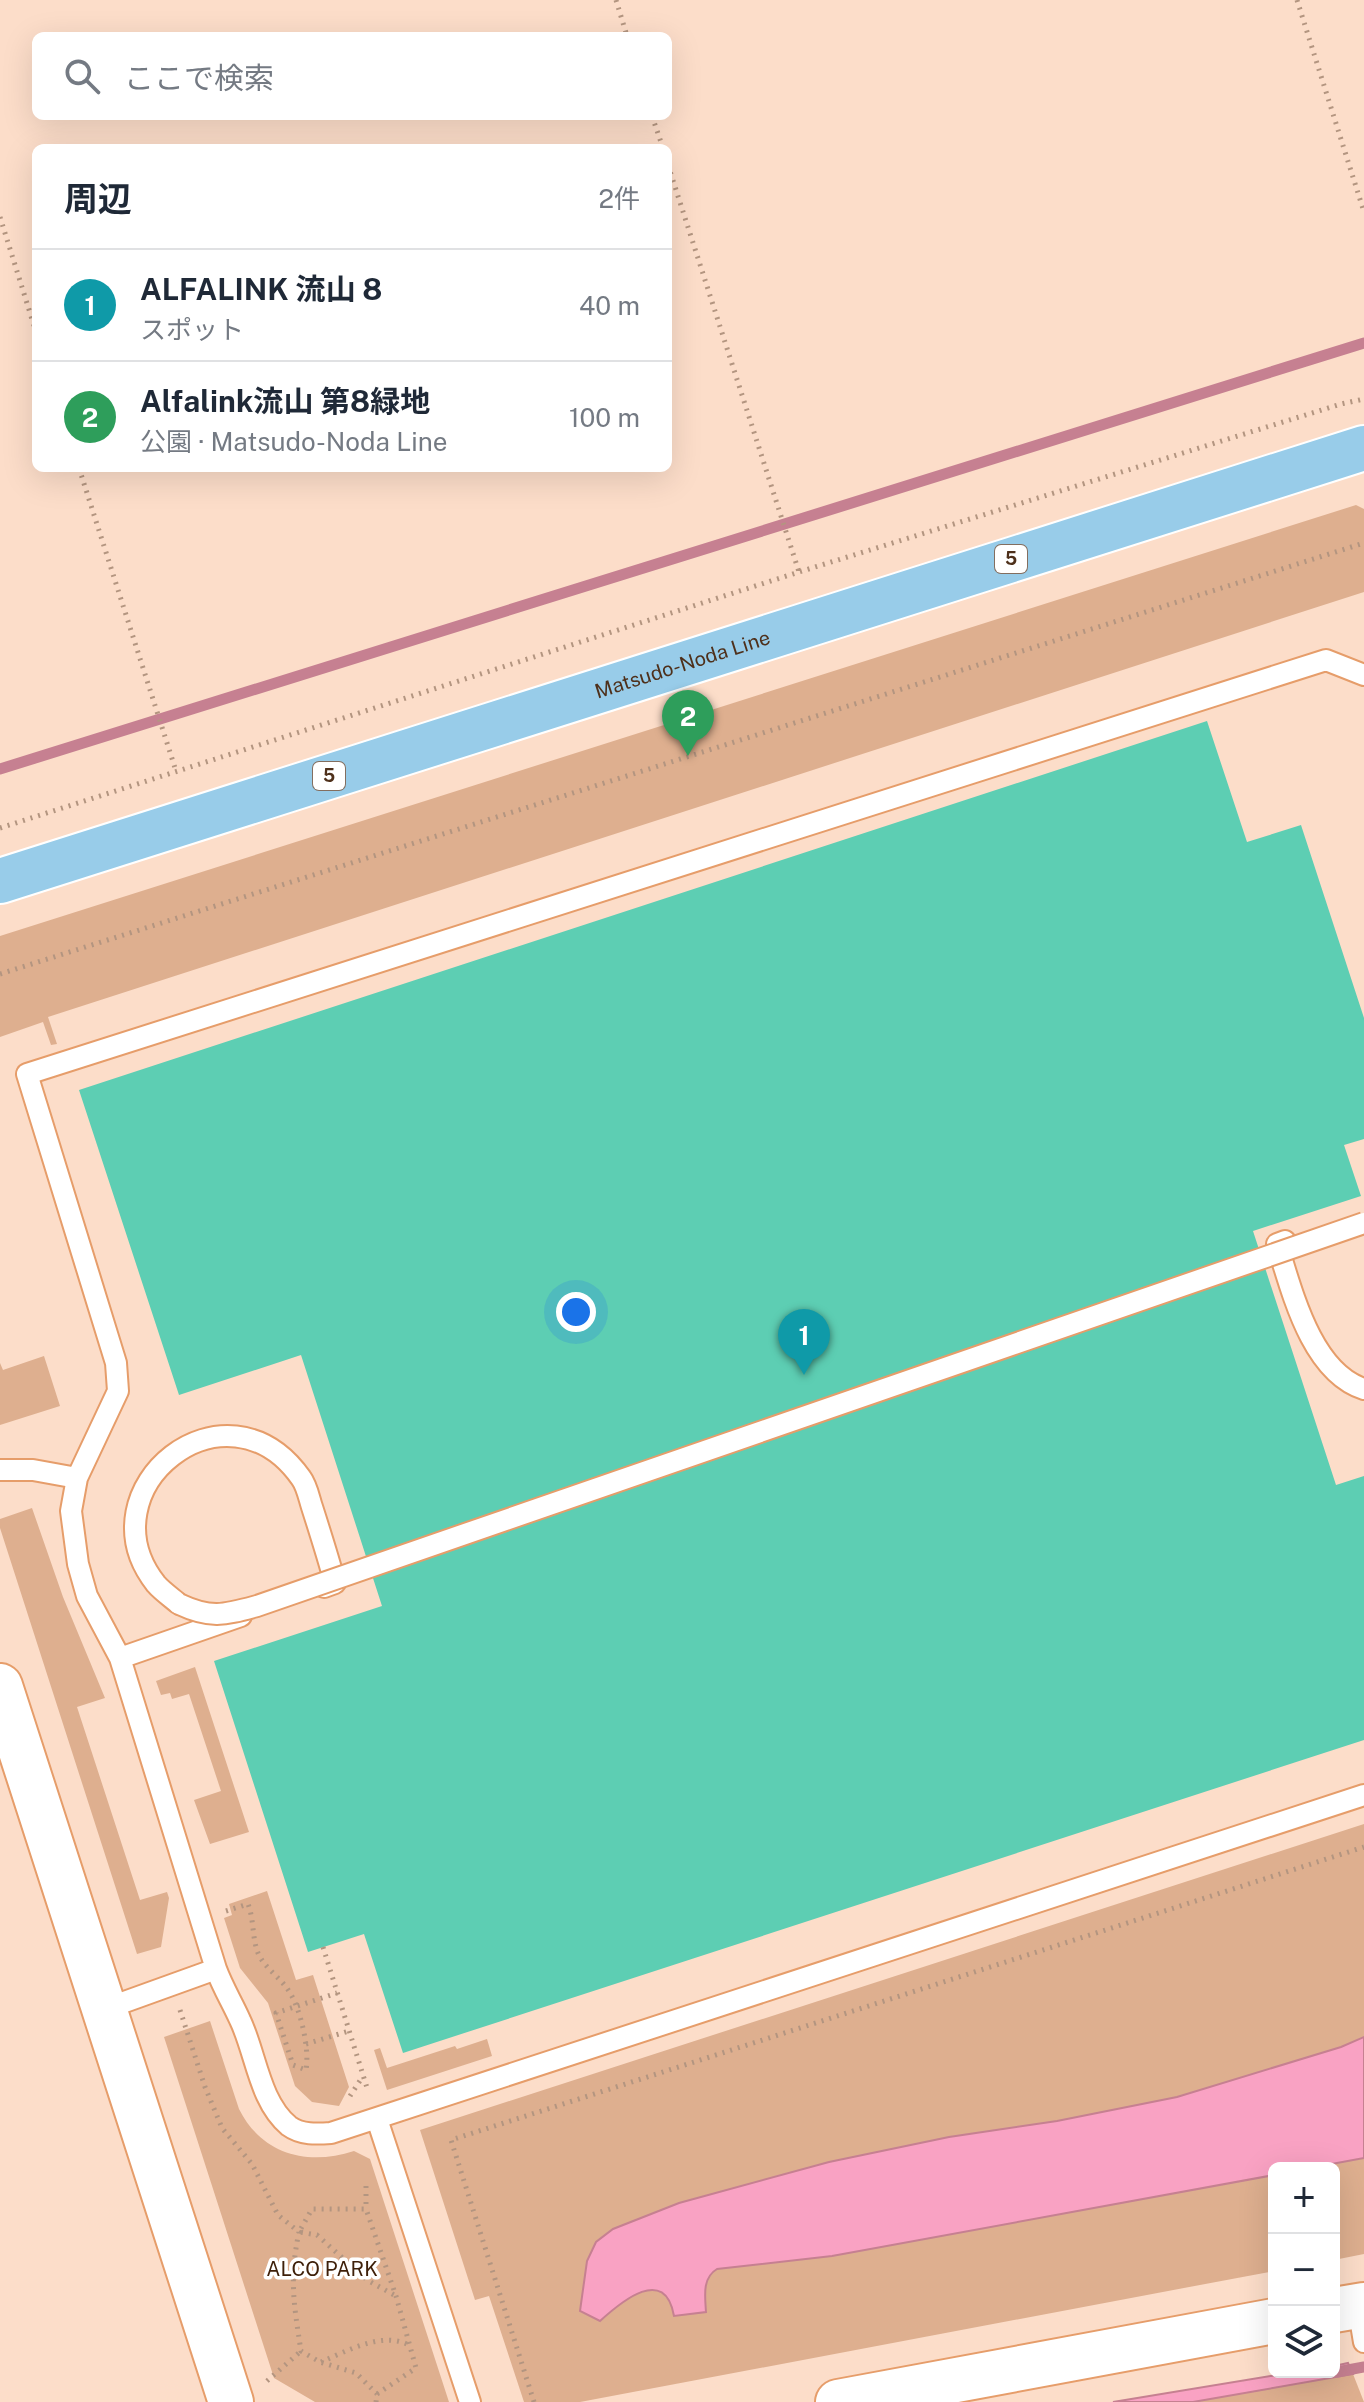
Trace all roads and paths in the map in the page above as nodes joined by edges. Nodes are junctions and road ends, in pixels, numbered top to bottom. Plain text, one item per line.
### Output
1 (616, 0) edge
2 (1297, 0) edge
3 (626, 32) edge
4 (653, 120) edge
5 (662, 144) edge
6 (672, 178) edge
7 (1364, 212) edge
8 (0, 217) edge
9 (32, 319) edge
10 (1364, 399) edge
11 (1364, 448) edge
12 (80, 472) edge
13 (1364, 543) edge
14 (799, 572) junction
15 (1364, 675) edge
16 (176, 771) junction
17 (0, 828) edge
18 (0, 881) edge
19 (0, 974) edge
20 (1364, 1215) edge
21 (1364, 1223) edge
22 (1364, 1389) edge
23 (0, 1470) edge
24 (77, 1478) junction
25 (120, 1658) junction
26 (0, 1686) edge
27 (1364, 1795) edge
28 (1364, 1847) edge
29 (201, 1919) junction
30 (323, 1947) dead end
31 (216, 1969) junction
32 (170, 1984) junction
33 (337, 1993) junction
34 (295, 2007) junction
35 (105, 2009) junction
36 (349, 2031) junction
37 (306, 2044) junction
38 (363, 2076) junction
39 (345, 2104) dead end
40 (377, 2119) junction
41 (366, 2178) dead end
42 (366, 2209) junction
43 (299, 2232) junction
44 (396, 2296) junction
45 (1268, 2322) edge
46 (409, 2345) junction
47 (301, 2351) junction
48 (320, 2362) junction
49 (247, 2393) edge
50 (377, 2394) junction
51 (376, 2402) edge
52 (470, 2402) edge
53 (534, 2402) edge
54 (838, 2402) edge

1 - 3 path
2 - 7 path
4 - 5 path
6 - 14 path
8 - 9 path
10 - 14 path
11 - 18 main road, Matsudo-Noda Line / 5
12 - 16 path
13 - 19 path
14 - 16 path
15 - 24 lane
16 - 17 path
20 - 22 lane
21 - 25 lane, bridge
23 - 24 lane
24 - 25 lane
25 - 29 lane
26 - 35 street
27 - 40 lane
28 - 53 path
29 - 31 lane
29 - 34 path
30 - 33 path
31 - 32 lane
31 - 40 lane
32 - 35 lane
32 - 43 path
33 - 34 path
33 - 36 path
34 - 37 path
34 - 37 path
35 - 49 street
36 - 37 path
36 - 38 path
38 - 39 path
38 - 40 path
40 - 52 lane
41 - 42 path
42 - 43 path
42 - 44 path
43 - 44 path
43 - 47 path
44 - 46 path
45 - 54 street
46 - 48 path
46 - 50 path
47 - 48 path
47 - 49 path
48 - 50 path
50 - 51 path

